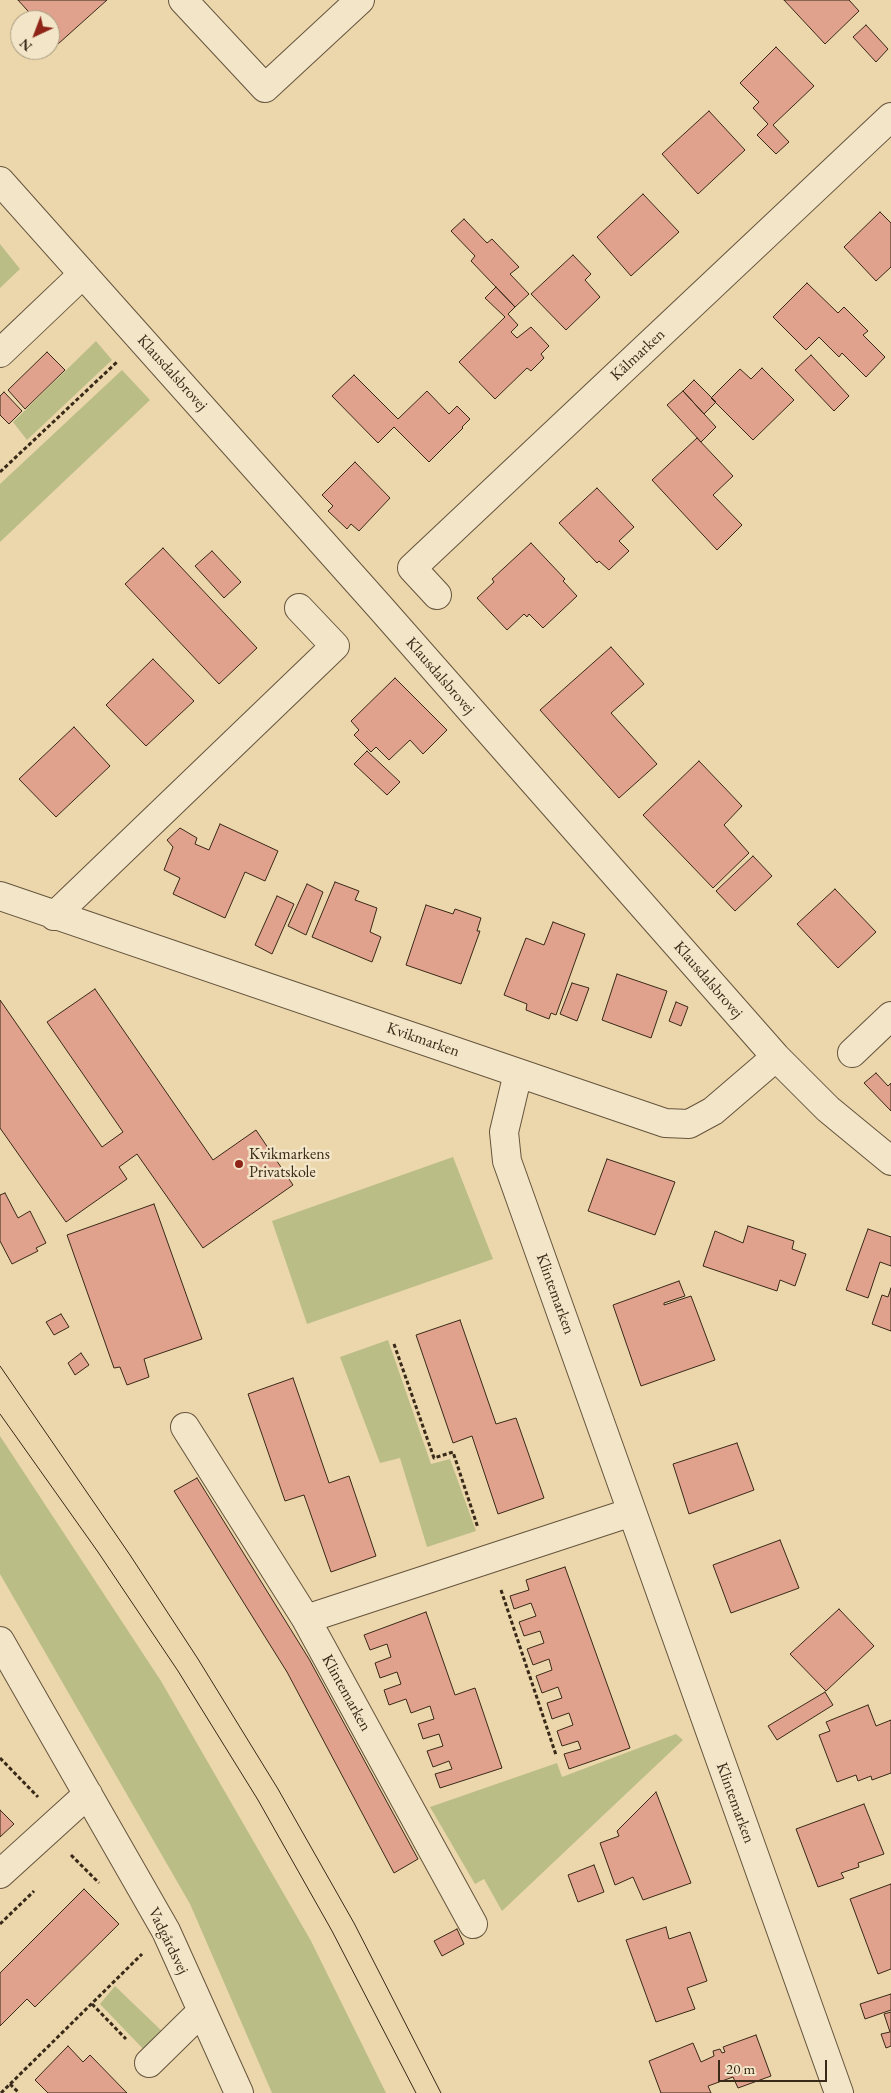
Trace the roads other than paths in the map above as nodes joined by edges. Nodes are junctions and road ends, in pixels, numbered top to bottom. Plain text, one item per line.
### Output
1 (183, 0) edge
2 (360, 0) edge
3 (891, 117) edge
4 (0, 181) edge
5 (83, 274) junction
6 (0, 353) edge
7 (437, 595) dead end
8 (299, 608) dead end
9 (0, 896) edge
10 (54, 916) junction
11 (891, 1016) edge
12 (852, 1053) dead end
13 (776, 1057) junction
14 (518, 1073) junction
15 (891, 1161) edge
16 (185, 1427) dead end
17 (632, 1512) junction
18 (306, 1619) junction
19 (0, 1641) edge
20 (88, 1794) junction
21 (0, 1874) edge
22 (472, 1924) dead end
23 (202, 2010) junction
24 (149, 2063) dead end
25 (239, 2093) edge
26 (839, 2093) edge

1 - 2 street
3 - 7 street, Kålmarken
4 - 5 street, Klausdalsbrovej
5 - 6 street
5 - 13 street, Klausdalsbrovej
8 - 10 street
9 - 10 street, Kvikmarken
10 - 14 street, Kvikmarken
11 - 12 street
13 - 14 street, Kvikmarken
13 - 15 street, Klausdalsbrovej
14 - 17 street, Klintemarken
16 - 18 street, Klintemarken
17 - 18 street
17 - 26 street, Klintemarken
18 - 22 street, Klintemarken
19 - 20 street, Vadgårdsvej
20 - 21 street
20 - 23 street, Vadgårdsvej
23 - 24 street
23 - 25 street, Vadgårdsvej

